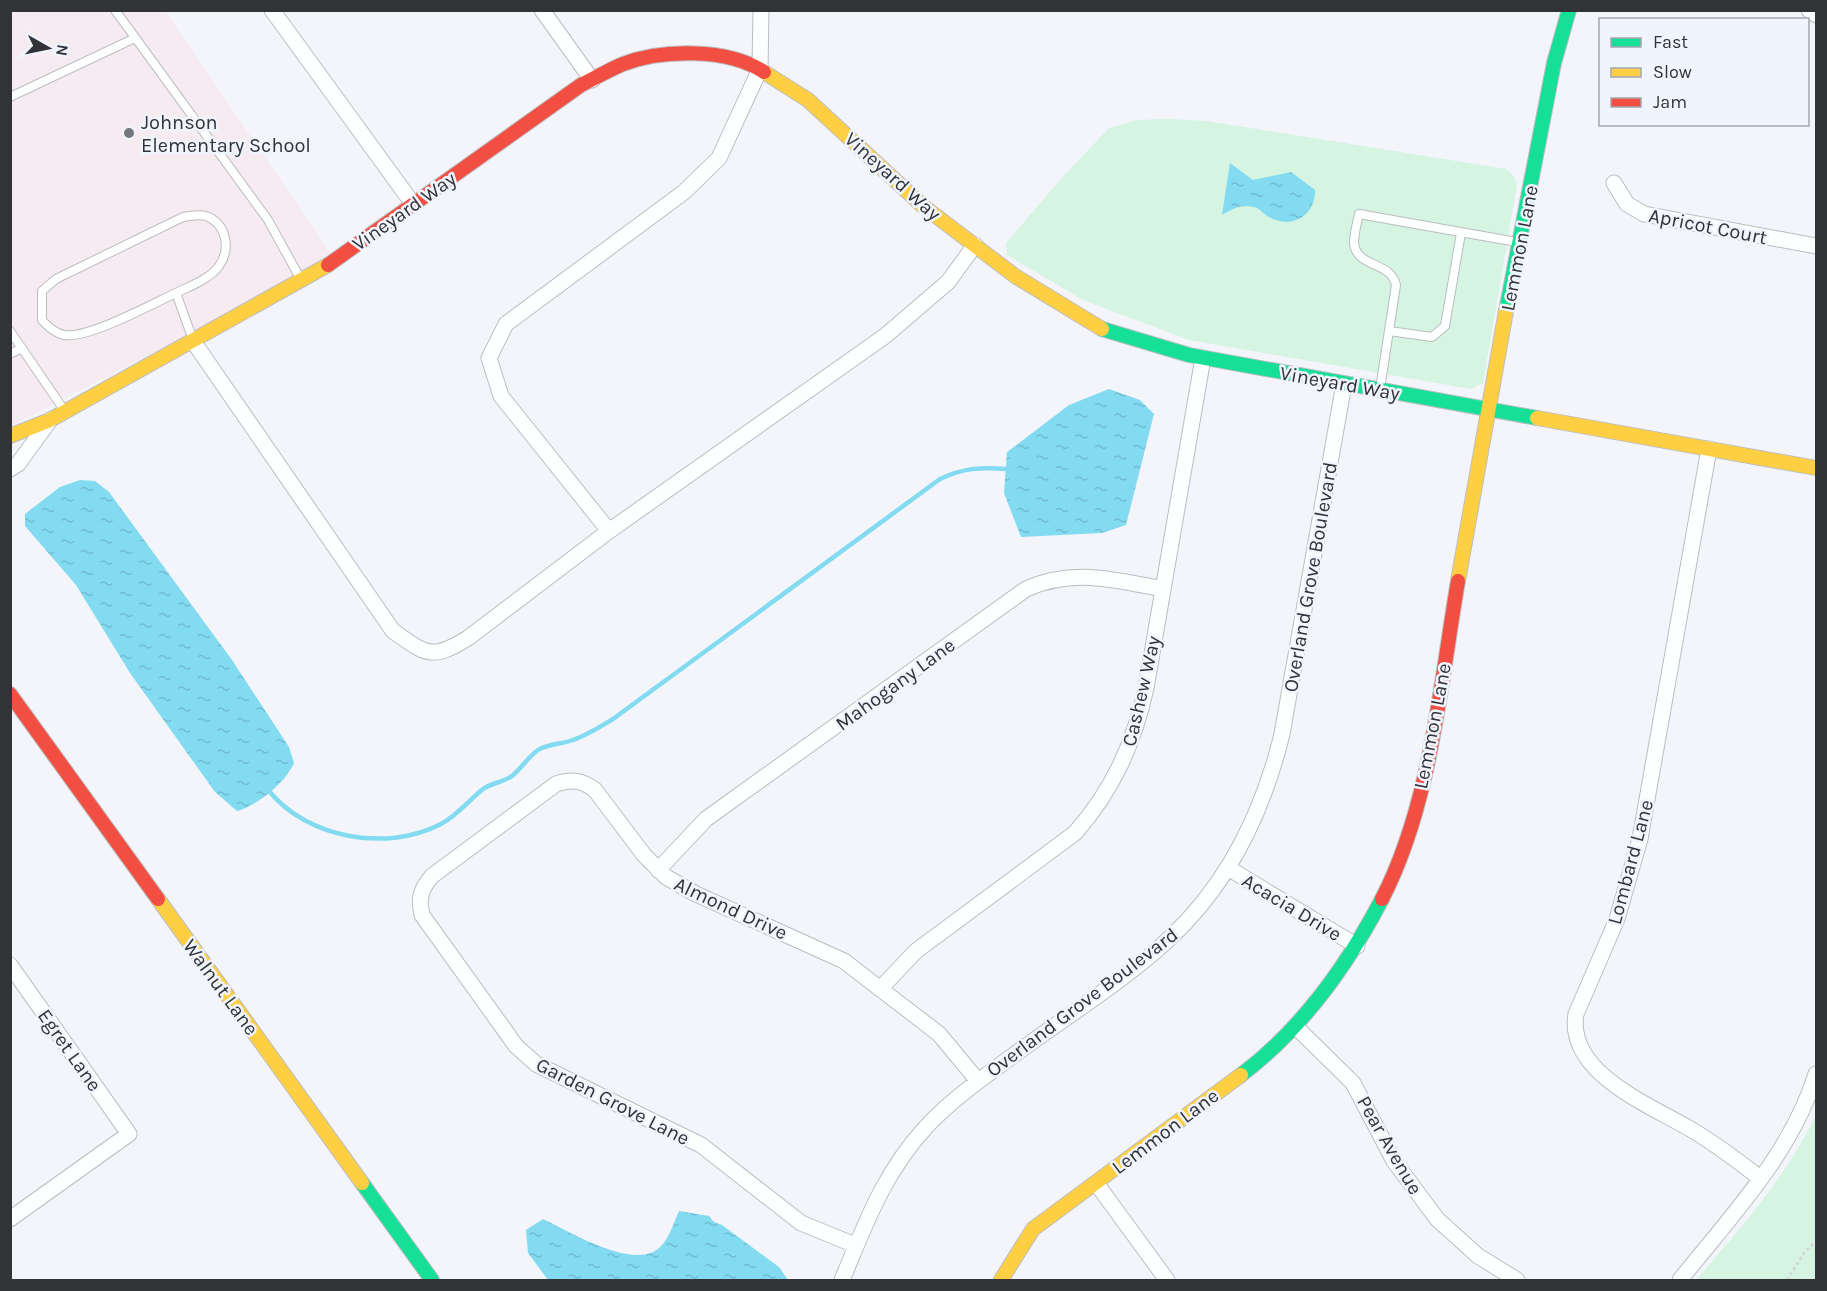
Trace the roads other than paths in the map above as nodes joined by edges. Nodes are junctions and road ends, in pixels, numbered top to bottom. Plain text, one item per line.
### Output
1 (116, 10) edge
2 (272, 10) edge
3 (542, 10) edge
4 (761, 10) edge
5 (1569, 10) edge
6 (1809, 10) edge
7 (1816, 15) edge
8 (135, 38) junction
9 (760, 69) junction
10 (592, 80) junction
11 (10, 97) edge
12 (1614, 183) dead end
13 (413, 204) junction
14 (1461, 233) junction
15 (1521, 243) junction
16 (975, 245) junction
17 (1816, 246) edge
18 (301, 281) junction
19 (176, 293) junction
20 (1389, 331) junction
21 (10, 332) edge
22 (193, 341) junction
23 (22, 348) junction
24 (10, 354) edge
25 (1203, 358) junction
26 (1344, 384) junction
27 (1380, 390) junction
28 (1488, 409) junction
29 (65, 411) junction
30 (50, 420) junction
31 (10, 436) edge
32 (1709, 449) junction
33 (1816, 468) edge
34 (10, 469) edge
35 (609, 531) junction
36 (1163, 589) junction
37 (10, 694) edge
38 (493, 831) joint
39 (1228, 868) junction
40 (658, 870) junction
41 (1357, 946) junction
42 (12, 970) edge
43 (880, 989) junction
44 (1295, 1026) junction
45 (1816, 1074) edge
46 (978, 1081) junction
47 (1760, 1178) junction
48 (1096, 1183) junction
49 (10, 1219) edge
50 (855, 1245) junction
51 (432, 1281) edge
52 (842, 1281) edge
53 (1001, 1281) edge
54 (1167, 1281) edge
55 (1517, 1281) edge
56 (1680, 1281) edge

1 - 8 lane
2 - 13 street
3 - 10 street
4 - 9 street
5 - 15 street, Lemmon Lane
6 - 7 street
8 - 11 lane
8 - 18 lane
9 - 10 street, Vineyard Way
9 - 16 street, Vineyard Way
9 - 35 street
10 - 13 street, Vineyard Way
12 - 17 street, Apricot Court
13 - 18 street, Vineyard Way
14 - 15 lane
14 - 20 lane
14 - 20 lane
15 - 28 street, Lemmon Lane
16 - 25 street, Vineyard Way
16 - 35 street
18 - 22 street, Vineyard Way
19 - 19 lane
19 - 22 lane
20 - 27 lane
21 - 23 lane
22 - 29 street, Vineyard Way
22 - 35 street
23 - 24 lane
23 - 29 lane
25 - 26 street, Vineyard Way
25 - 36 street, Cashew Way
26 - 27 street, Vineyard Way
26 - 39 street, Overland Grove Boulevard
27 - 28 street, Vineyard Way
28 - 32 street, Vineyard Way
28 - 41 street, Lemmon Lane
29 - 30 street, Vineyard Way
30 - 31 street, Vineyard Way
30 - 34 street, Vineyard Way
32 - 33 street, Vineyard Way
32 - 47 street, Lombard Lane
36 - 40 street, Mahogany Lane
36 - 43 street, Cashew Way
37 - 51 street, Walnut Lane
38 - 40 street, Almond Drive
38 - 50 street, Garden Grove Lane
39 - 41 street, Acacia Drive
39 - 46 street, Overland Grove Boulevard
40 - 43 street, Almond Drive
41 - 44 street, Lemmon Lane
42 - 49 street, Egret Lane
43 - 46 street, Almond Drive
44 - 48 street, Lemmon Lane
44 - 55 street, Pear Avenue
45 - 47 street
46 - 50 street, Overland Grove Boulevard
47 - 56 street
48 - 53 street, Lemmon Lane
48 - 54 street
50 - 52 street, Overland Grove Boulevard

